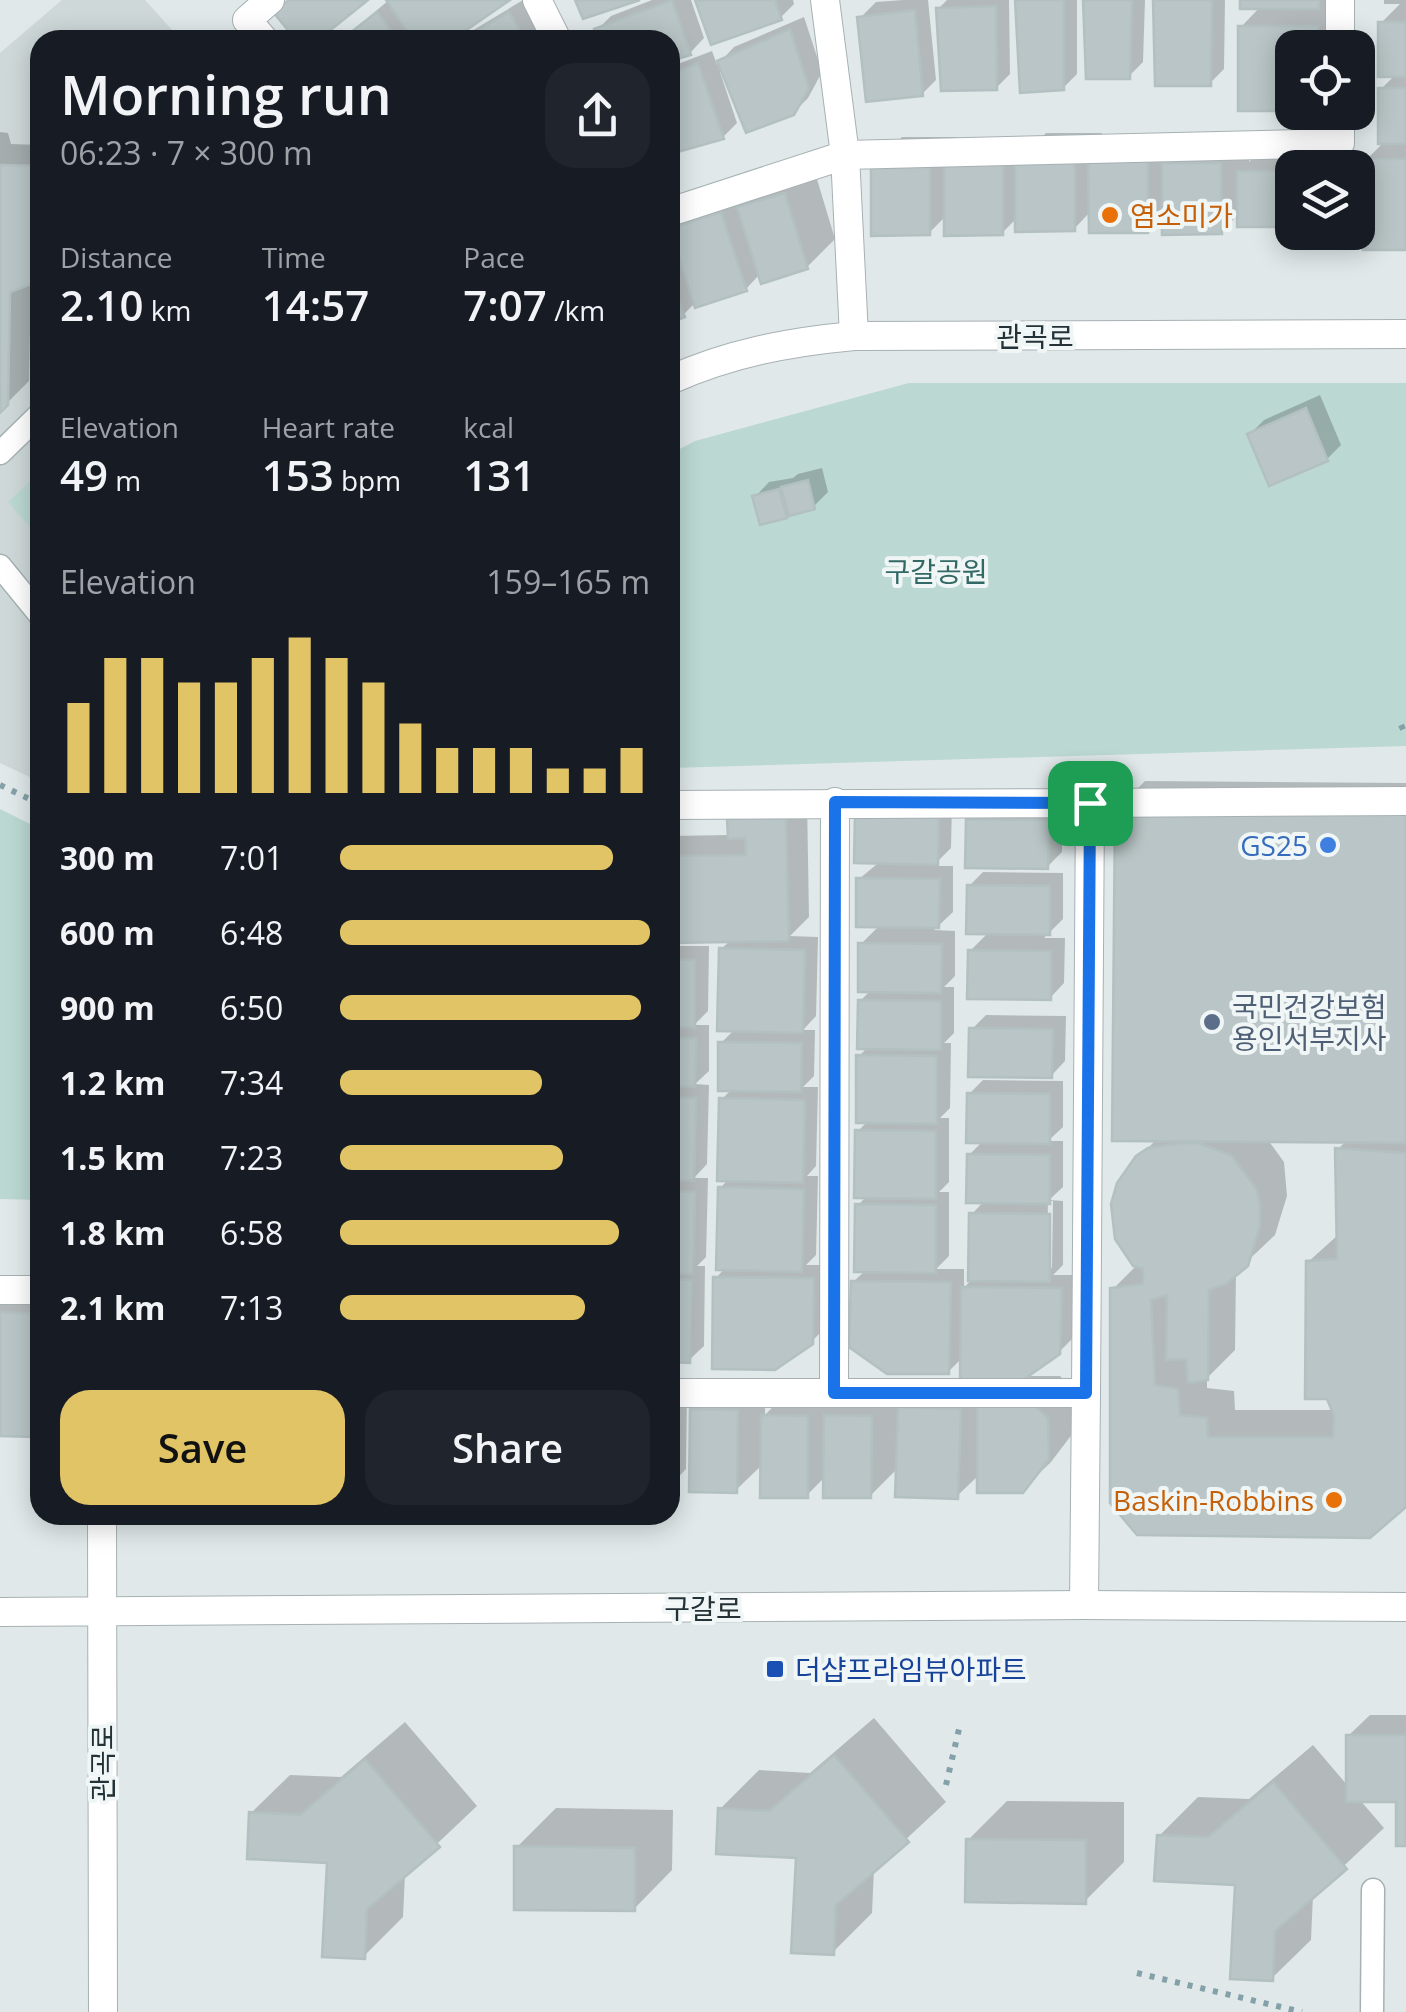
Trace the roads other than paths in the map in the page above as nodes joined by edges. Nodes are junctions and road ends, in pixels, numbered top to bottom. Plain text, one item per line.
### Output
1 (270, 0) edge
2 (537, 0) edge
3 (826, 0) edge
4 (1340, 0) edge
5 (256, 30) edge
6 (552, 30) edge
7 (1340, 30) edge
8 (1340, 130) edge
9 (845, 155) junction
10 (680, 209) edge
11 (1406, 334) edge
12 (854, 336) junction
13 (680, 375) edge
14 (30, 424) edge
15 (0, 453) edge
16 (0, 566) edge
17 (30, 603) edge
18 (1406, 801) edge
19 (835, 802) junction
20 (1090, 803) junction
21 (680, 806) edge
22 (0, 1290) edge
23 (30, 1290) edge
24 (680, 1393) edge
25 (834, 1393) junction
26 (1086, 1393) junction
27 (102, 1525) edge
28 (1084, 1605) junction
29 (1406, 1608) edge
30 (0, 1612) edge
31 (102, 1612) junction
32 (1374, 1890) dead end
33 (103, 2012) edge
34 (1372, 2012) edge

1 - 5 street
2 - 6 street
3 - 9 street
4 - 7 street
8 - 9 street
9 - 10 street
9 - 12 street
11 - 12 street, 관곡로
12 - 13 street, 관곡로
14 - 15 lane
16 - 17 lane
18 - 20 street
19 - 20 street
19 - 21 street
19 - 25 street
20 - 26 street
22 - 23 street
24 - 25 street
25 - 26 street
26 - 28 street
27 - 31 street, 관곡로
28 - 29 street, 구갈로
28 - 31 street, 구갈로
30 - 31 street, 구갈로
31 - 33 street, 관곡로
32 - 34 lane

